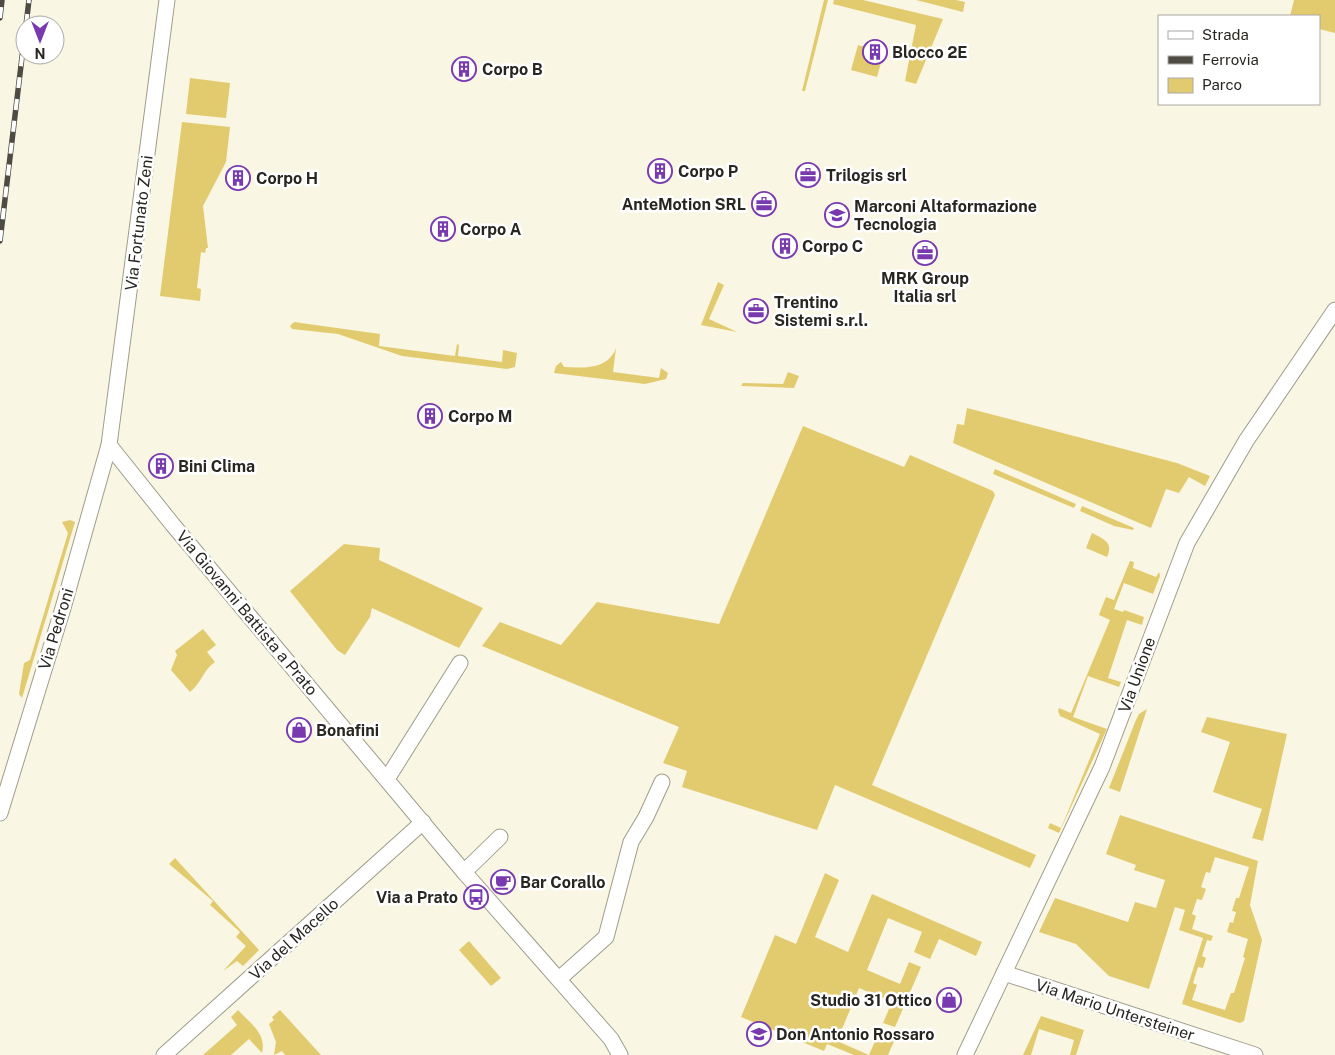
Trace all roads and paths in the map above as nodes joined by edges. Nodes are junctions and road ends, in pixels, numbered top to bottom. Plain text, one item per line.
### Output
1 (167, 0) edge
2 (1335, 310) edge
3 (109, 445) junction
4 (460, 663) dead end
5 (387, 779) junction
6 (662, 782) dead end
7 (0, 813) edge
8 (423, 822) junction
9 (500, 838) dead end
10 (464, 872) junction
11 (1004, 973) junction
12 (559, 979) junction
13 (164, 1055) edge
14 (620, 1055) edge
15 (965, 1055) edge
16 (1255, 1055) edge

1 - 3 street, Via Fortunato Zeni
2 - 11 street, Via Unione
3 - 5 street, Via Giovanni Battista a Prato
3 - 7 street, Via Pedroni
4 - 5 street
5 - 8 street, Via Giovanni Battista a Prato
6 - 12 street
8 - 10 street, Via Giovanni Battista a Prato
8 - 13 street, Via del Macello
9 - 10 street
10 - 12 street, Via Giovanni Battista a Prato
11 - 15 street, Via Unione
11 - 16 street, Via Mario Untersteiner
12 - 14 street, Via Giovanni Battista a Prato

